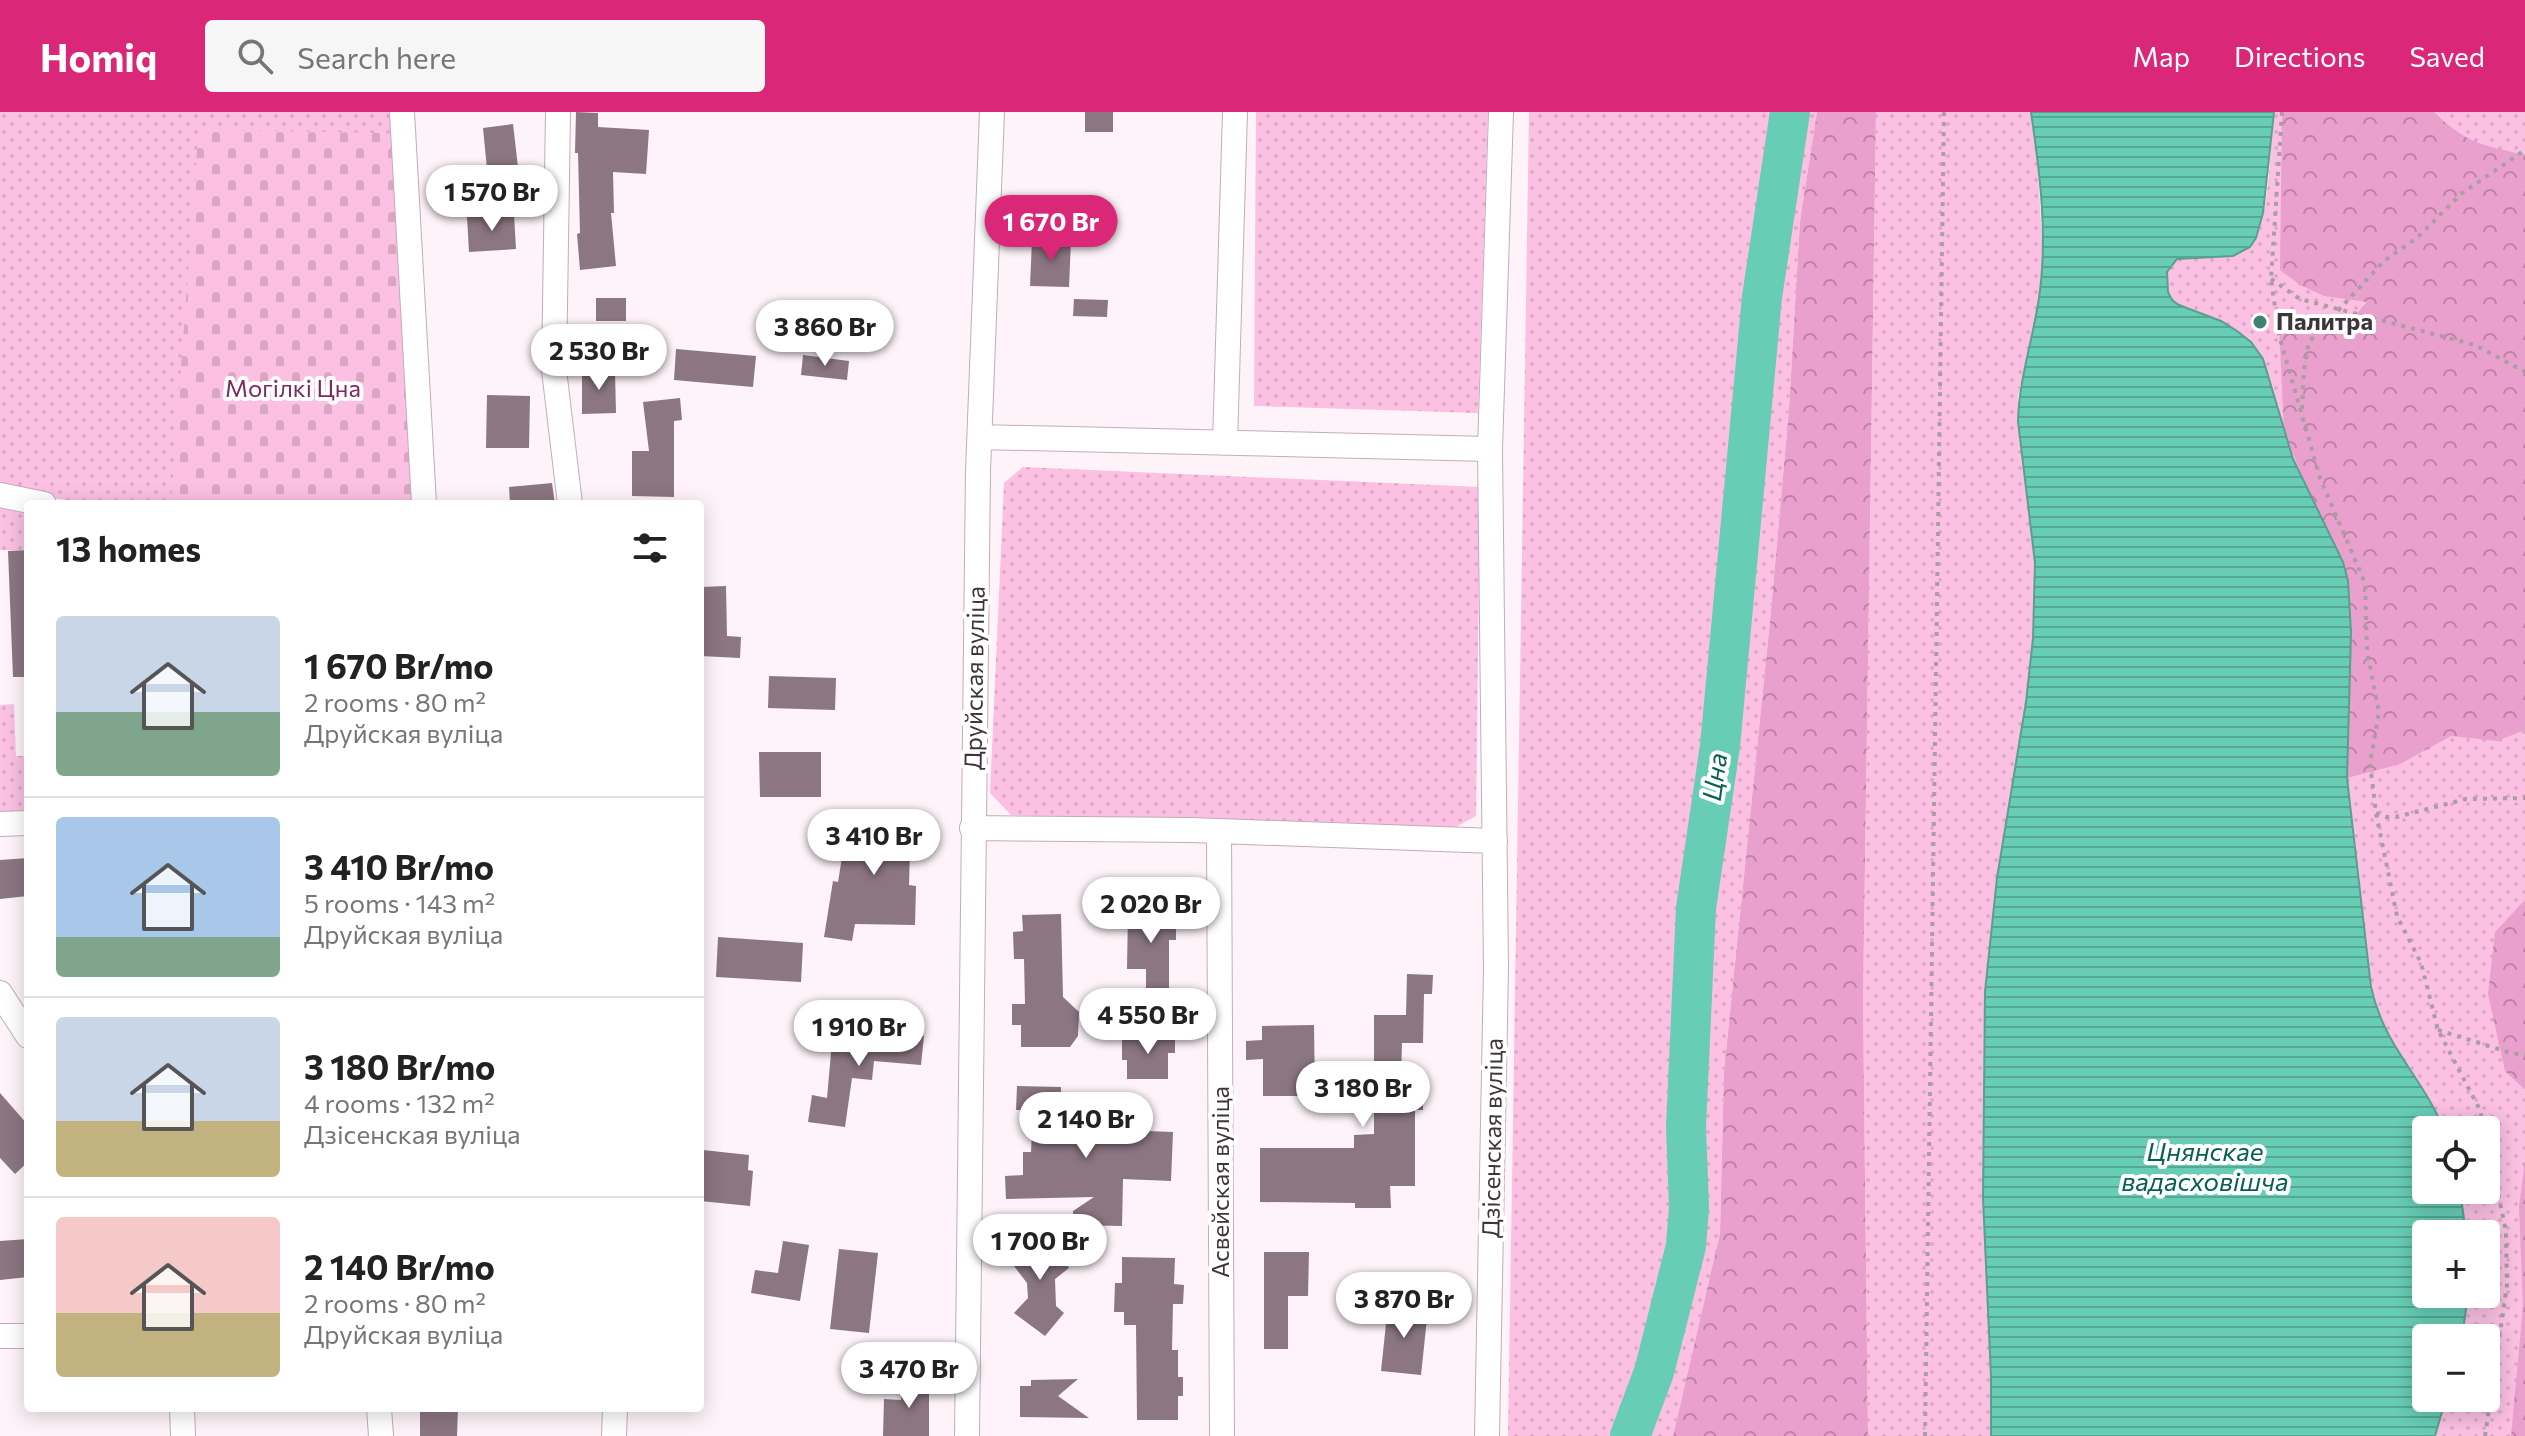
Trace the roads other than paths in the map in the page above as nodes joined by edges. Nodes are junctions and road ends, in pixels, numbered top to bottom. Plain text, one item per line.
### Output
1 (402, 112) edge
2 (558, 112) edge
3 (992, 112) edge
4 (1235, 112) edge
5 (1501, 112) edge
6 (980, 437) junction
7 (1225, 443) junction
8 (1490, 449) junction
9 (0, 495) edge
10 (24, 500) edge
11 (424, 500) edge
12 (570, 500) edge
13 (24, 823) edge
14 (0, 824) edge
15 (972, 828) junction
16 (1219, 831) junction
17 (1495, 841) junction
18 (0, 993) edge
19 (24, 1030) edge
20 (0, 1336) edge
21 (24, 1336) edge
22 (182, 1412) edge
23 (379, 1412) edge
24 (615, 1412) edge
25 (183, 1436) edge
26 (381, 1436) edge
27 (614, 1436) edge
28 (967, 1436) edge
29 (1222, 1436) edge
30 (1487, 1436) edge

1 - 11 street
2 - 12 street
3 - 6 street, Друйская вуліца
4 - 7 street
5 - 8 street, Дзісенская вуліца
6 - 7 street
6 - 15 street, Друйская вуліца
7 - 8 street
8 - 17 street, Дзісенская вуліца
9 - 10 street
13 - 14 street
15 - 16 street
15 - 28 street, Друйская вуліца
16 - 17 street
16 - 29 street, Асвейская вуліца
17 - 30 street, Дзісенская вуліца
18 - 19 street
20 - 21 street
22 - 25 street
23 - 26 street
24 - 27 street

